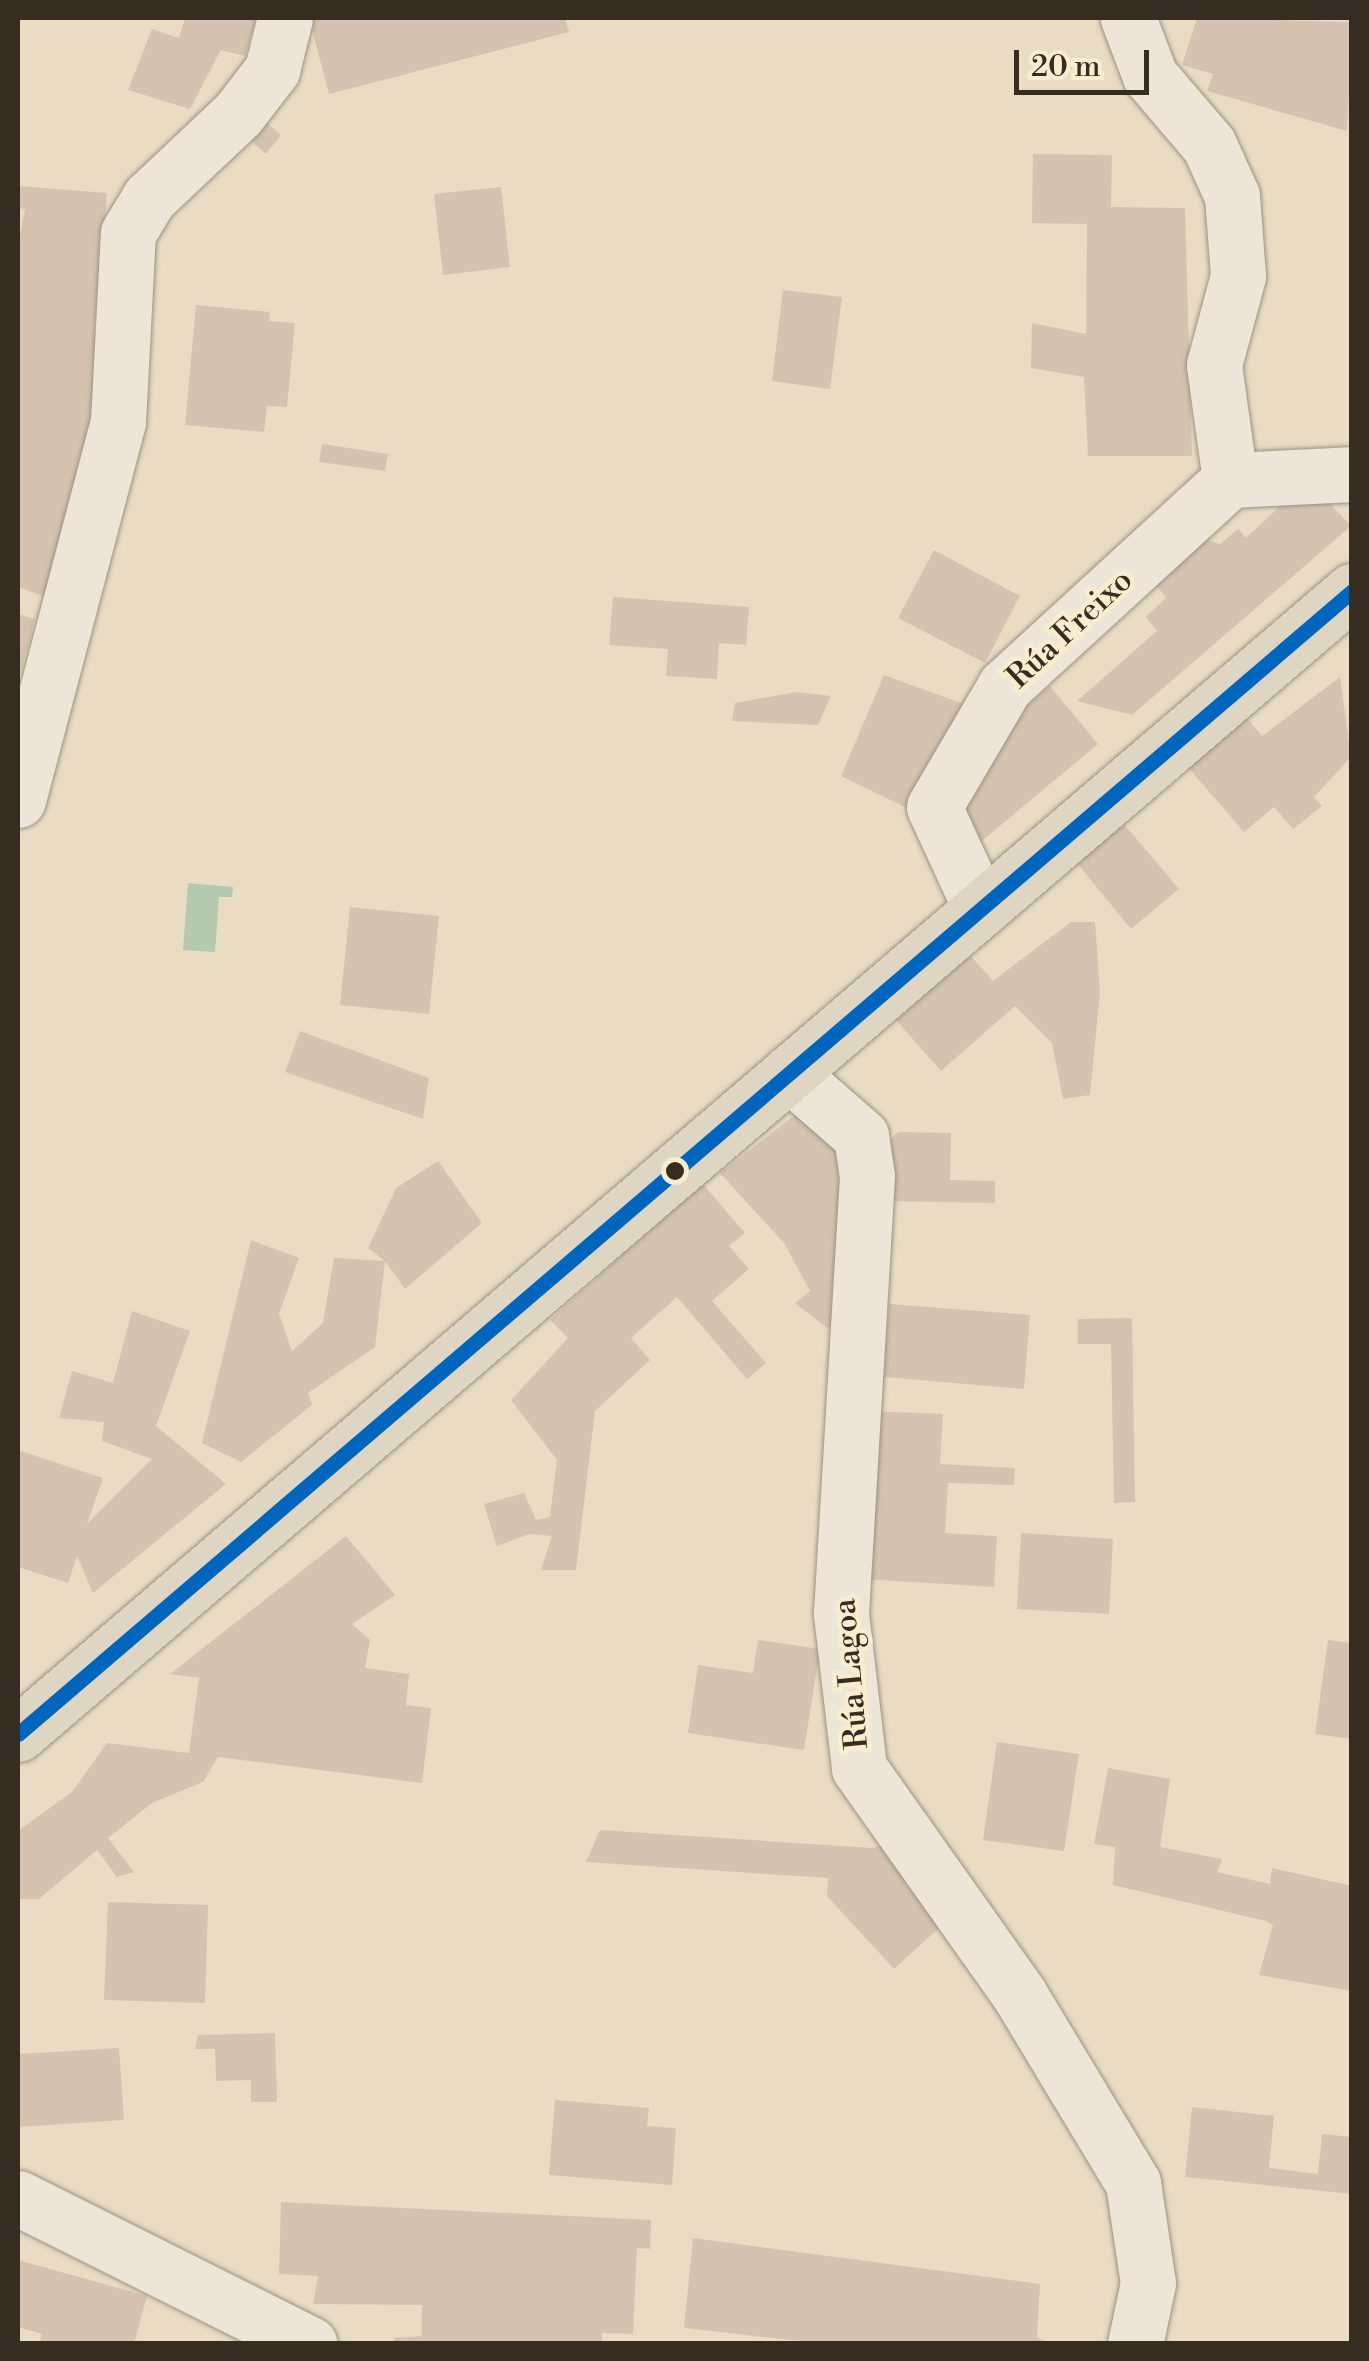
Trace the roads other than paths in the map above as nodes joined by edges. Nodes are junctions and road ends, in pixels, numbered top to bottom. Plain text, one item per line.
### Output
1 (285, 18) edge
2 (1128, 18) edge
3 (1352, 474) edge
4 (1230, 480) junction
5 (1352, 591) edge
6 (18, 800) edge
7 (981, 909) junction
8 (789, 1073) junction
9 (18, 1734) edge
10 (18, 2198) edge
11 (310, 2344) edge
12 (1135, 2344) edge

1 - 6 street
2 - 4 street
3 - 4 street
4 - 7 street, Rúa Freixo
5 - 7 main road
7 - 8 main road
8 - 9 main road
8 - 12 street, Rúa Lagoa
10 - 11 street

